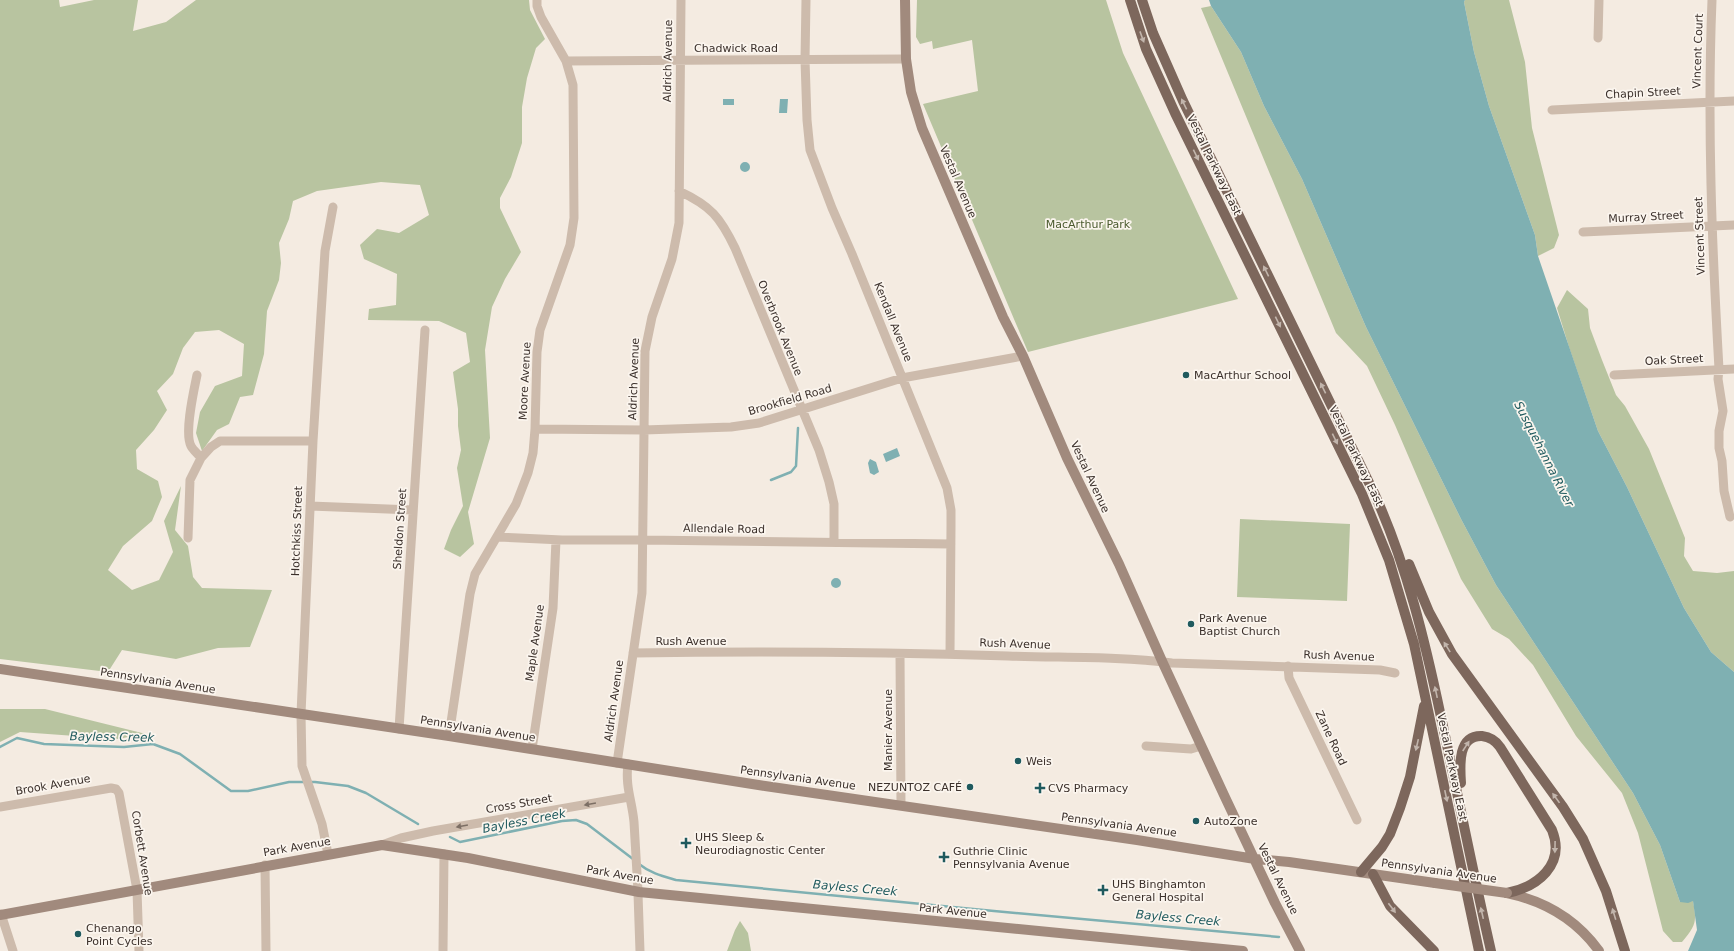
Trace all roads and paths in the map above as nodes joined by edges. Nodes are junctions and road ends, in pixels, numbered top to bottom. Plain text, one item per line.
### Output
1 (537, 0) edge
2 (681, 0) edge
3 (806, 0) edge
4 (905, 0) edge
5 (1130, 0) edge
6 (1142, 0) edge
7 (1600, 0) edge
8 (1712, 0) edge
9 (1598, 38) dead end
10 (906, 59) junction
11 (680, 60) junction
12 (805, 60) junction
13 (566, 61) junction
14 (1734, 101) edge
15 (1709, 102) junction
16 (1552, 110) dead end
17 (679, 191) junction
18 (333, 207) dead end
19 (1734, 224) edge
20 (1711, 226) junction
21 (1583, 232) dead end
22 (425, 330) dead end
23 (1023, 356) junction
24 (1719, 369) junction
25 (1734, 369) edge
26 (197, 375) dead end
27 (1614, 375) dead end
28 (902, 378) junction
29 (801, 410) junction
30 (535, 429) junction
31 (644, 430) junction
32 (313, 441) junction
33 (201, 458) junction
34 (310, 506) junction
35 (413, 510) junction
36 (1730, 517) dead end
37 (498, 537) junction
38 (188, 538) dead end
39 (556, 540) junction
40 (643, 540) junction
41 (1394, 540) junction
42 (834, 542) junction
43 (951, 544) junction
44 (633, 653) junction
45 (900, 654) junction
46 (950, 654) junction
47 (1162, 661) junction
48 (1288, 666) junction
49 (0, 669) edge
50 (1395, 672) dead end
51 (1422, 678) junction
52 (301, 714) junction
53 (399, 729) junction
54 (449, 736) junction
55 (1146, 746) dead end
56 (1201, 746) junction
57 (532, 749) junction
58 (617, 763) junction
59 (628, 764) junction
60 (111, 788) joint
61 (629, 797) junction
62 (901, 806) junction
63 (0, 807) edge
64 (1357, 820) dead end
65 (1465, 825) junction
66 (382, 845) junction
67 (328, 854) junction
68 (444, 854) junction
69 (1255, 858) junction
70 (265, 865) junction
71 (1360, 872) junction
72 (1373, 874) junction
73 (137, 890) junction
74 (638, 892) junction
75 (1507, 893) junction
76 (0, 915) edge
77 (13, 951) edge
78 (139, 951) edge
79 (266, 951) edge
80 (443, 951) edge
81 (640, 951) edge
82 (1243, 951) edge
83 (1300, 951) edge
84 (1434, 951) edge
85 (1479, 951) edge
86 (1491, 951) edge
87 (1599, 951) edge
88 (1625, 951) edge

1 - 13 street, Moore Avenue
2 - 11 street, Aldrich Avenue
3 - 12 street, Kendall Avenue
4 - 10 street, Vestal Avenue
5 -> 51 main road, Vestal Parkway East
41 -> 6 main road, Vestal Parkway East
7 - 9 street
8 - 15 street, Vincent Court
10 - 12 street, Chadwick Road
10 - 23 street, Vestal Avenue
11 - 12 street, Chadwick Road
11 - 13 street, Chadwick Road
11 - 17 street, Aldrich Avenue
12 - 28 street, Kendall Avenue
13 - 30 street, Moore Avenue
14 - 15 street, Chapin Street
15 - 16 street, Chapin Street
15 - 20 street, Vincent Street
17 - 29 street, Overbrook Avenue
17 - 31 street, Aldrich Avenue
18 - 32 street, Hotchkiss Street
19 - 20 street, Murray Street
20 - 21 street, Murray Street
20 - 24 street, Vincent Street
22 - 35 street, Sheldon Street
23 - 28 street, Brookfield Road
23 - 47 street, Vestal Avenue
24 - 25 street, Oak Street
24 - 27 street, Oak Street
24 - 36 street, Vincent Street
26 - 33 street
28 - 29 street, Brookfield Road
28 - 43 street, Kendall Avenue
29 - 31 street, Brookfield Road
29 - 42 street, Overbrook Avenue
30 - 31 street, Brookfield Road
30 - 37 street, Moore Avenue
31 - 40 street, Aldrich Avenue
32 - 33 street
32 - 34 street, Hotchkiss Street
33 - 38 street
34 - 35 street
34 - 52 street, Hotchkiss Street
35 - 53 street, Sheldon Street
37 - 39 street, Allendale Road
37 - 54 street, Moore Avenue
39 - 40 street, Allendale Road
39 - 57 street, Maple Avenue
40 - 42 street, Allendale Road
40 - 44 street, Aldrich Avenue
65 -> 41 main road, Vestal Parkway East
88 -> 41 main road
42 - 43 street, Allendale Road
43 - 46 street, Kendall Avenue
44 - 45 street, Rush Avenue
44 - 58 street, Aldrich Avenue
45 - 46 street, Rush Avenue
45 - 62 street, Manier Avenue
46 - 47 street, Rush Avenue
47 - 48 street, Rush Avenue
47 - 56 street, Vestal Avenue
48 - 50 street, Rush Avenue
48 - 64 street, Zane Road
49 - 52 street, Pennsylvania Avenue
51 -> 71 main road
51 -> 85 main road, Vestal Parkway East
52 - 53 street, Pennsylvania Avenue
52 - 67 street, Hotchkiss Street
53 - 54 street, Pennsylvania Avenue
54 - 57 street, Pennsylvania Avenue
55 - 56 street
56 - 69 street, Vestal Avenue
57 - 58 street, Pennsylvania Avenue
58 - 59 street, Pennsylvania Avenue
59 - 61 street
59 - 62 street, Pennsylvania Avenue
60 - 63 street, Brook Avenue
60 - 73 street, Corbett Avenue
61 -> 66 street, Cross Street
61 - 74 street
62 - 69 street, Pennsylvania Avenue
65 -> 75 main road
86 -> 65 main road, Vestal Parkway East
66 - 67 street, Park Avenue
66 - 68 street, Park Avenue
67 - 70 street, Park Avenue
68 - 74 street, Park Avenue
68 - 80 street
69 - 71 street, Pennsylvania Avenue
69 - 83 street, Vestal Avenue
70 - 73 street, Park Avenue
70 - 79 street
71 - 72 street, Pennsylvania Avenue
72 - 75 street, Pennsylvania Avenue, bridge
72 -> 84 main road
73 - 76 street, Park Avenue
73 - 78 street, Corbett Avenue
74 - 81 street
74 - 82 street, Park Avenue
75 - 87 street, Pennsylvania Avenue
76 - 77 street

